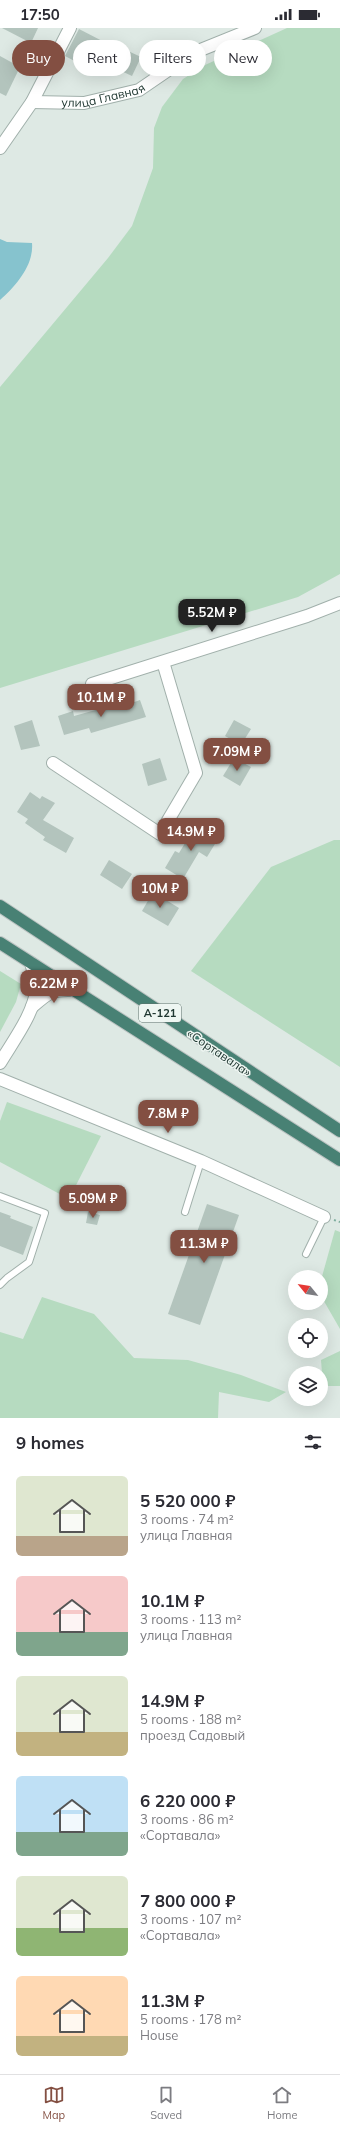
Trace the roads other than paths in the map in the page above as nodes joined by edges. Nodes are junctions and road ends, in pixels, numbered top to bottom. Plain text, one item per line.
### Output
1 (70, 28) edge
2 (255, 28) edge
3 (32, 102) junction
4 (0, 126) edge
5 (11, 132) junction
6 (0, 148) edge
7 (340, 602) edge
8 (164, 662) junction
9 (92, 684) dead end
10 (53, 763) dead end
11 (0, 906) edge
12 (0, 943) edge
13 (31, 963) junction
14 (72, 990) junction
15 (32, 1007) junction
16 (0, 1063) edge
17 (0, 1079) edge
18 (340, 1131) edge
19 (340, 1160) edge
20 (201, 1161) junction
21 (0, 1196) edge
22 (185, 1212) dead end
23 (324, 1217) joint
24 (306, 1254) dead end
25 (0, 1285) edge

1 - 3 street
2 - 3 street, улица Главная
3 - 5 street
4 - 5 street
5 - 6 street
7 - 8 street
8 - 9 street
8 - 10 street
11 - 18 highway, «Сортавала» / А-121
12 - 13 highway, «Сортавала» / А-121
13 - 14 highway, «Сортавала» / А-121
13 - 15 street
14 - 15 street
14 - 19 highway, «Сортавала» / А-121
15 - 16 street
17 - 20 street
20 - 22 lane
20 - 23 street
21 - 25 lane
23 - 24 lane

